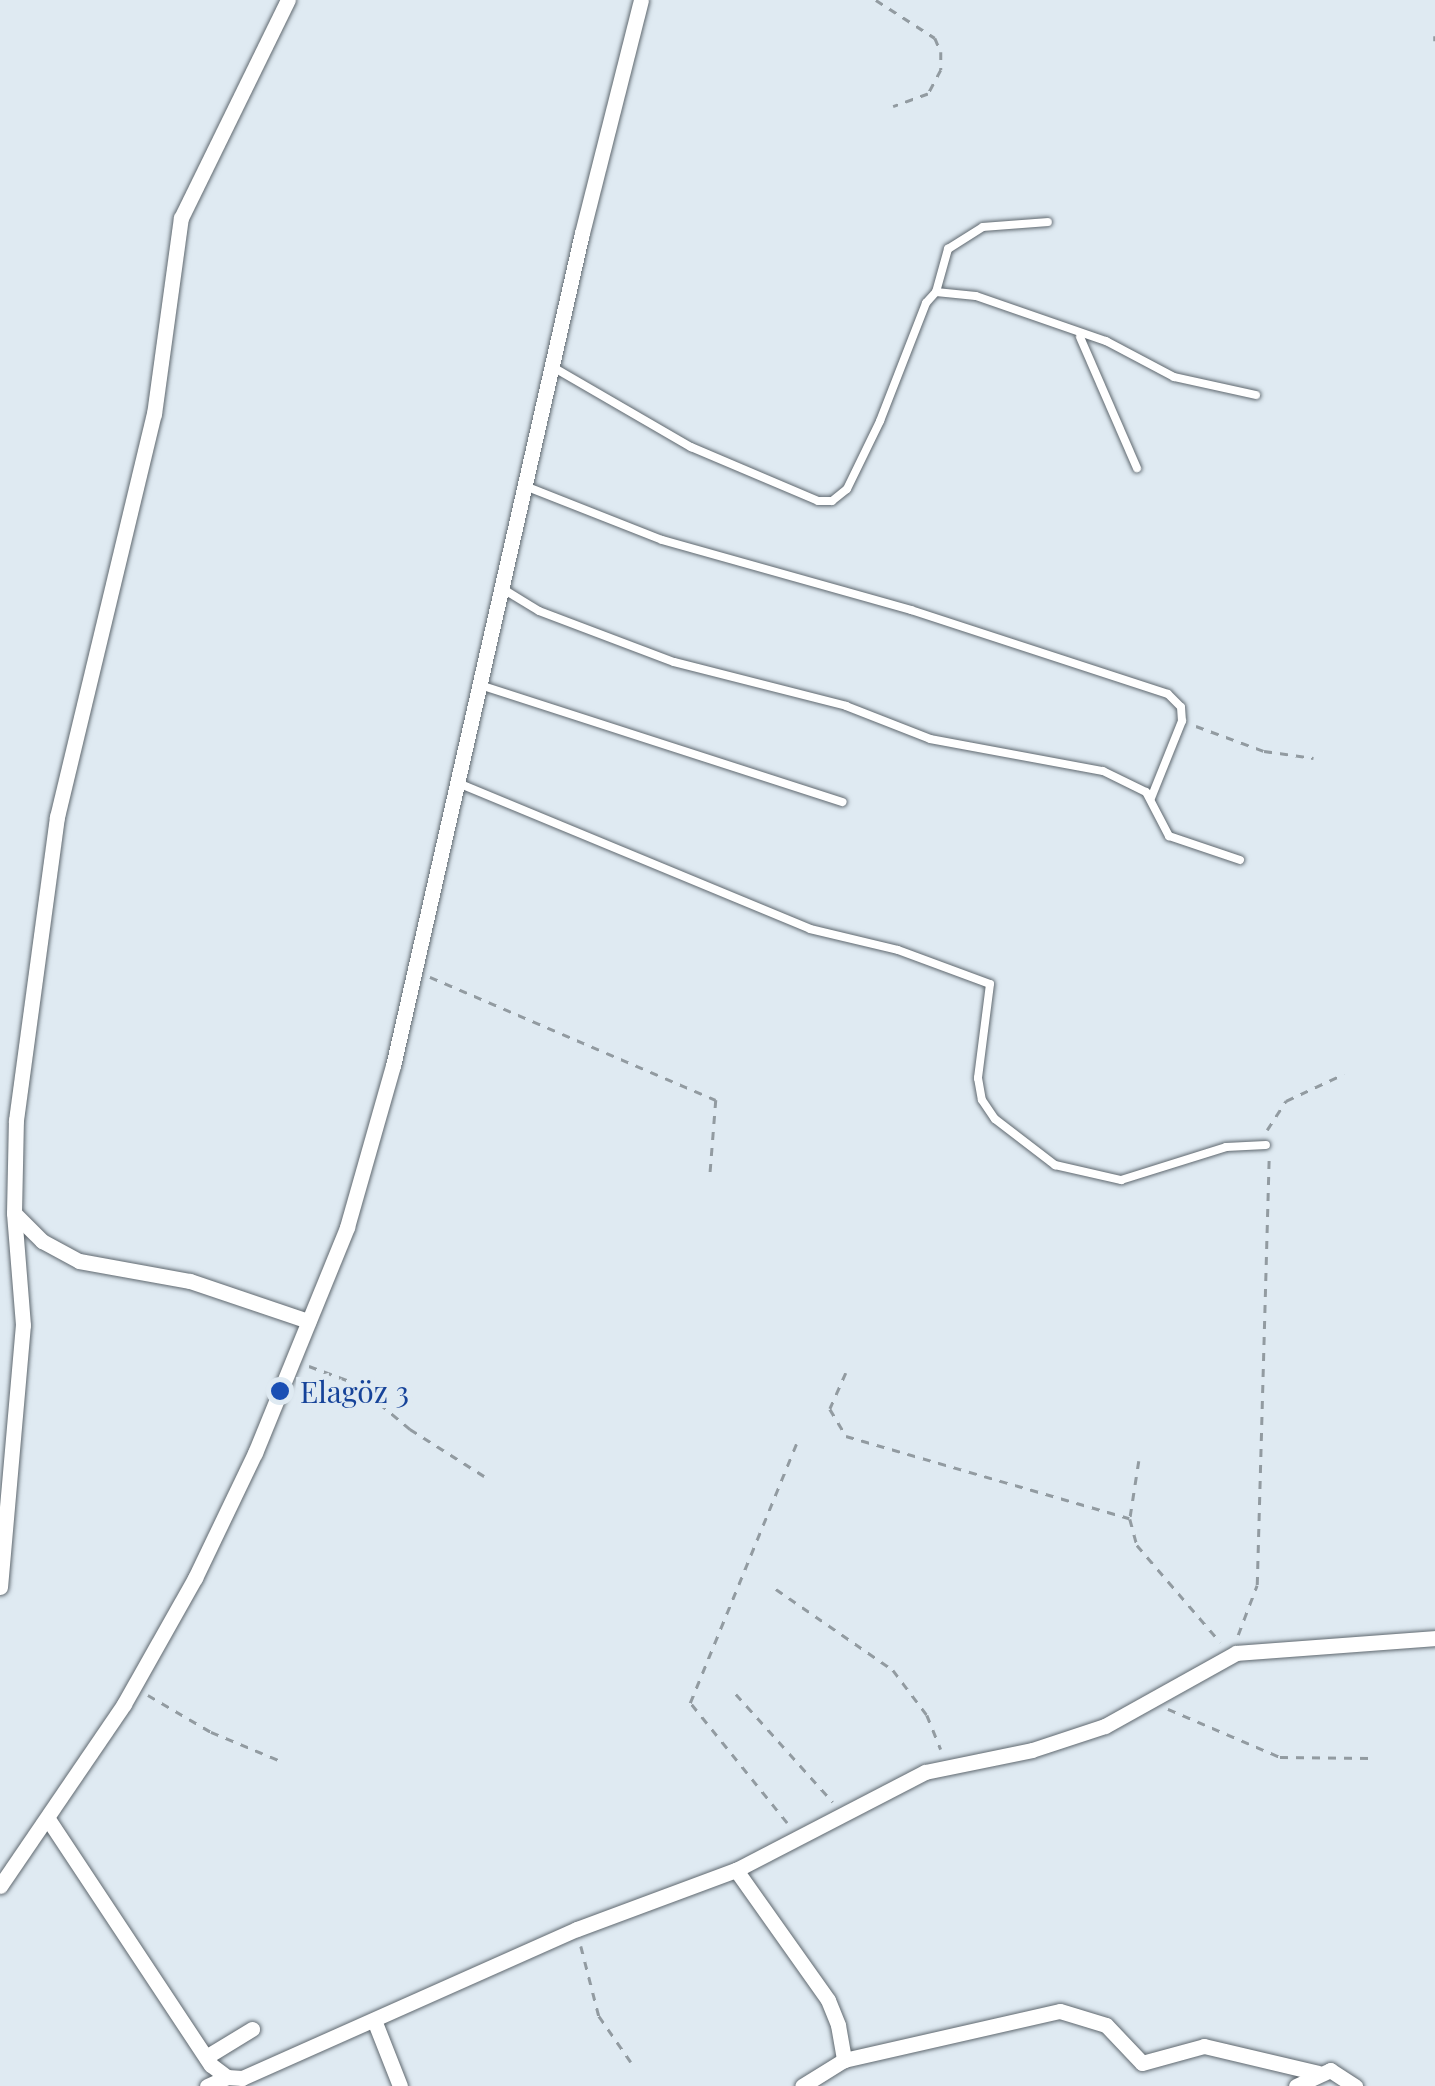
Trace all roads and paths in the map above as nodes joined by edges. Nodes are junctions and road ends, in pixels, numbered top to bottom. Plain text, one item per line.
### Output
1 (288, 0) edge
2 (641, 0) edge
3 (876, 0) edge
4 (893, 107) dead end
5 (1048, 222) dead end
6 (936, 292) junction
7 (1080, 337) junction
8 (552, 366) junction
9 (1256, 395) dead end
10 (1138, 468) dead end
11 (525, 486) junction
12 (501, 588) junction
13 (478, 685) junction
14 (1182, 721) junction
15 (1314, 758) dead end
16 (456, 782) junction
17 (1151, 798) junction
18 (842, 802) dead end
19 (1240, 860) dead end
20 (414, 971) junction
21 (1344, 1074) dead end
22 (1266, 1145) junction
23 (710, 1177) dead end
24 (14, 1213) junction
25 (308, 1322) junction
26 (293, 1360) junction
27 (846, 1373) dead end
28 (796, 1444) dead end
29 (1139, 1460) dead end
30 (484, 1476) dead end
31 (1130, 1519) junction
32 (0, 1587) edge
33 (776, 1589) dead end
34 (1435, 1638) edge
35 (1230, 1655) junction
36 (135, 1686) junction
37 (736, 1694) dead end
38 (1158, 1701) junction
39 (1370, 1758) dead end
40 (280, 1761) dead end
41 (946, 1765) junction
42 (844, 1814) junction
43 (48, 1819) junction
44 (799, 1838) junction
45 (736, 1870) junction
46 (0, 1886) edge
47 (577, 1929) junction
48 (374, 2020) junction
49 (252, 2030) dead end
50 (206, 2057) junction
51 (844, 2060) junction
52 (631, 2062) dead end
53 (1318, 2073) junction
54 (228, 2078) junction
55 (829, 2080) edge
56 (207, 2086) edge
57 (400, 2086) edge
58 (802, 2086) edge
59 (1296, 2086) edge
60 (1355, 2086) edge

1 - 24 street
2 - 8 street
3 - 4 path
5 - 6 lane
6 - 7 lane
6 - 8 lane
7 - 9 lane
7 - 10 lane
8 - 11 street
11 - 12 street
11 - 14 lane
12 - 13 street
12 - 17 lane
13 - 16 street
13 - 18 lane
14 - 15 path
14 - 17 lane
16 - 20 street
16 - 22 lane
17 - 19 lane
20 - 23 path
20 - 25 street
21 - 22 path
22 - 35 path
24 - 25 street
24 - 32 street
25 - 26 street
26 - 30 path
26 - 36 street
27 - 31 path
28 - 44 path
29 - 31 path
31 - 35 path
33 - 41 path
34 - 35 street
35 - 38 street
36 - 40 path
36 - 43 street
37 - 42 path
38 - 39 path
38 - 41 street
41 - 42 street
42 - 44 street
43 - 46 street
43 - 50 street
44 - 45 street
45 - 47 street
45 - 51 street
47 - 48 street
47 - 52 path
48 - 54 street
48 - 57 street
49 - 50 street
50 - 54 street
51 - 53 street
51 - 55 street
53 - 59 street
53 - 60 street
54 - 56 street
55 - 58 street

